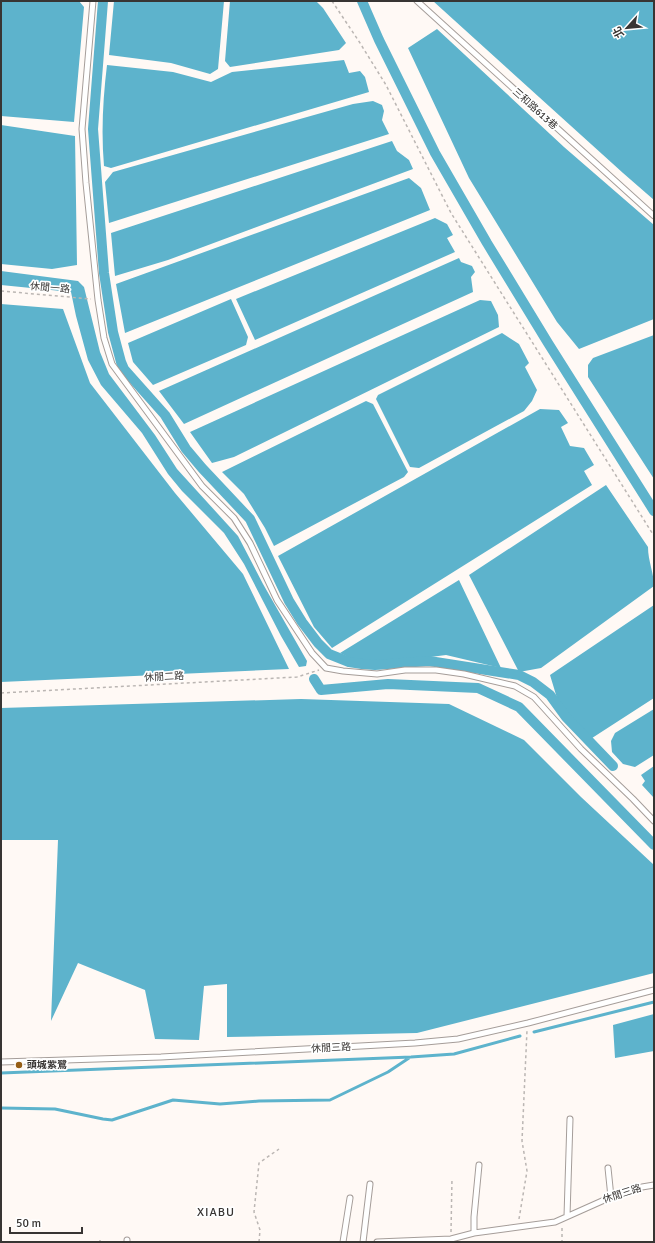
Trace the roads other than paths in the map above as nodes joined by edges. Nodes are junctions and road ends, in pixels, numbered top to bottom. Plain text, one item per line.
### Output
1 (93, 1) edge
2 (416, 1) edge
3 (654, 216) edge
4 (654, 821) edge
5 (654, 990) edge
6 (1, 1062) edge
7 (570, 1119) dead end
8 (479, 1164) dead end
9 (608, 1168) dead end
10 (370, 1184) dead end
11 (654, 1185) edge
12 (611, 1196) junction
13 (350, 1198) dead end
14 (564, 1218) junction
15 (474, 1233) junction
16 (343, 1242) edge
17 (363, 1242) edge
18 (377, 1242) edge
19 (385, 1242) edge

1 - 4 lane
2 - 3 lane, 三和路613巷
5 - 6 lane, 休閒三路
7 - 14 lane
8 - 15 lane
9 - 12 lane
10 - 17 lane
11 - 12 lane, 休閒三路
12 - 14 lane, 休閒三路
13 - 16 lane
14 - 15 lane, 休閒三路
15 - 19 lane, 休閒三路
18 - 19 lane, 休閒三路

